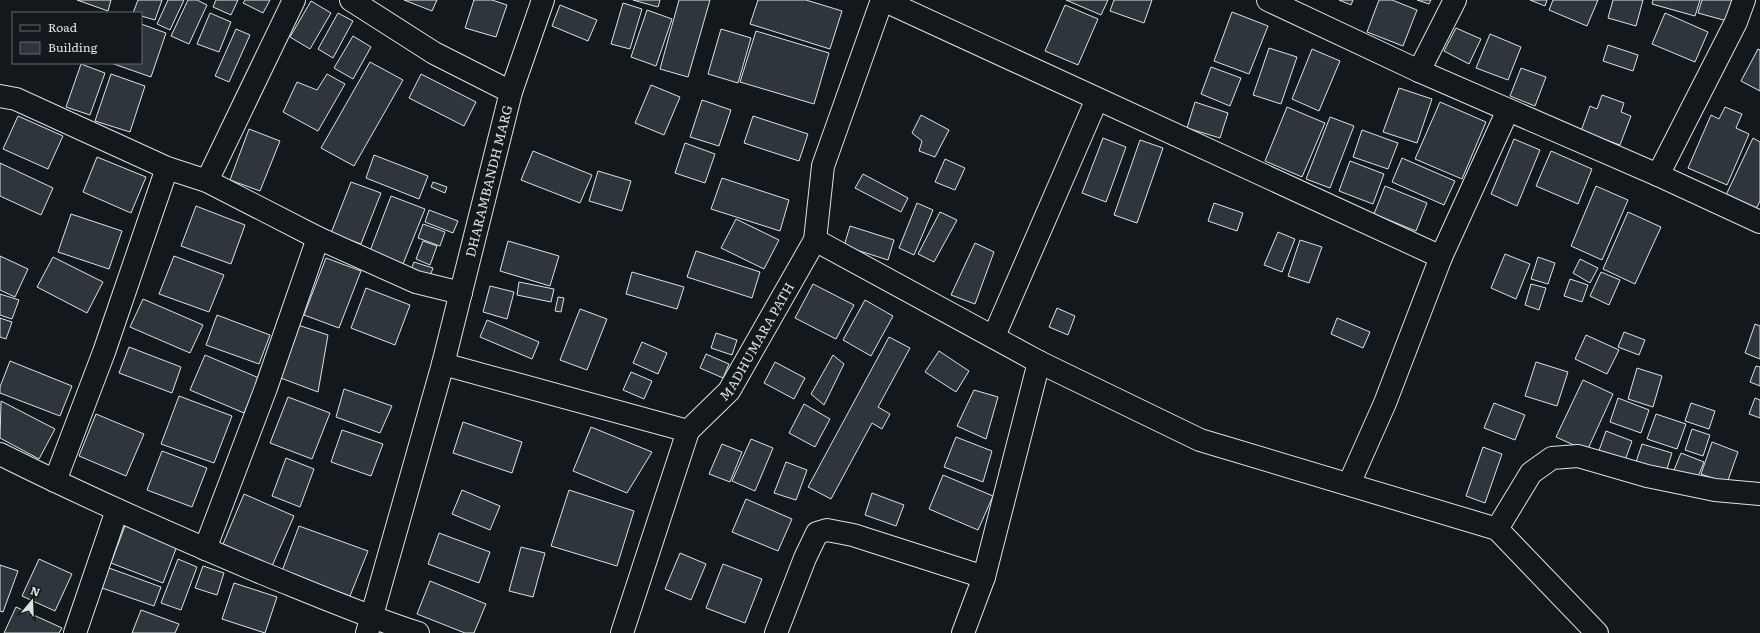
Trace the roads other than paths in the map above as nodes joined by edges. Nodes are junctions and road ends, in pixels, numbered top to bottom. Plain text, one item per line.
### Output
1 (294, 0) edge
2 (351, 0) edge
3 (543, 0) edge
4 (883, 0) edge
5 (1268, 0) edge
6 (1455, 0) edge
7 (1744, 0) edge
8 (1420, 71) junction
9 (511, 92) junction
10 (0, 96) edge
11 (1097, 99) junction
12 (1508, 110) junction
13 (167, 168) junction
14 (1658, 175) junction
15 (207, 181) junction
16 (1760, 222) edge
17 (318, 238) junction
18 (816, 240) junction
19 (1441, 257) junction
20 (461, 293) junction
21 (994, 336) junction
22 (1039, 362) junction
23 (443, 364) junction
24 (688, 431) junction
25 (0, 454) edge
26 (55, 481) junction
27 (1349, 484) junction
28 (1760, 494) edge
29 (118, 510) junction
30 (1497, 529) junction
31 (205, 549) junction
32 (984, 577) junction
33 (370, 625) edge
34 (75, 633) edge
35 (418, 633) edge
36 (622, 633) edge
37 (776, 633) edge
38 (963, 633) edge
39 (1597, 633) edge

1 - 15 street
2 - 9 street
3 - 9 street, DHARAMBANDH MARG
4 - 11 street
4 - 18 street, MADHUMARA PATH
5 - 8 street
6 - 8 street
7 - 14 street
8 - 12 street
9 - 20 street, DHARAMBANDH MARG
10 - 13 street
11 - 19 street
11 - 21 street
12 - 14 street
12 - 19 street
13 - 15 street
13 - 26 street
14 - 16 street
15 - 17 street
17 - 20 street
17 - 31 street
18 - 21 street
18 - 24 street, MADHUMARA PATH
19 - 27 street
20 - 23 street, DHARAMBANDH MARG
21 - 22 street
22 - 27 street
22 - 32 street
23 - 24 street
23 - 33 street, DHARAMBANDH MARG
24 - 36 street
25 - 26 street
26 - 29 street
27 - 30 street
28 - 30 street
29 - 31 street
29 - 34 street
30 - 39 street
31 - 33 street
32 - 37 street
32 - 38 street
33 - 35 street

